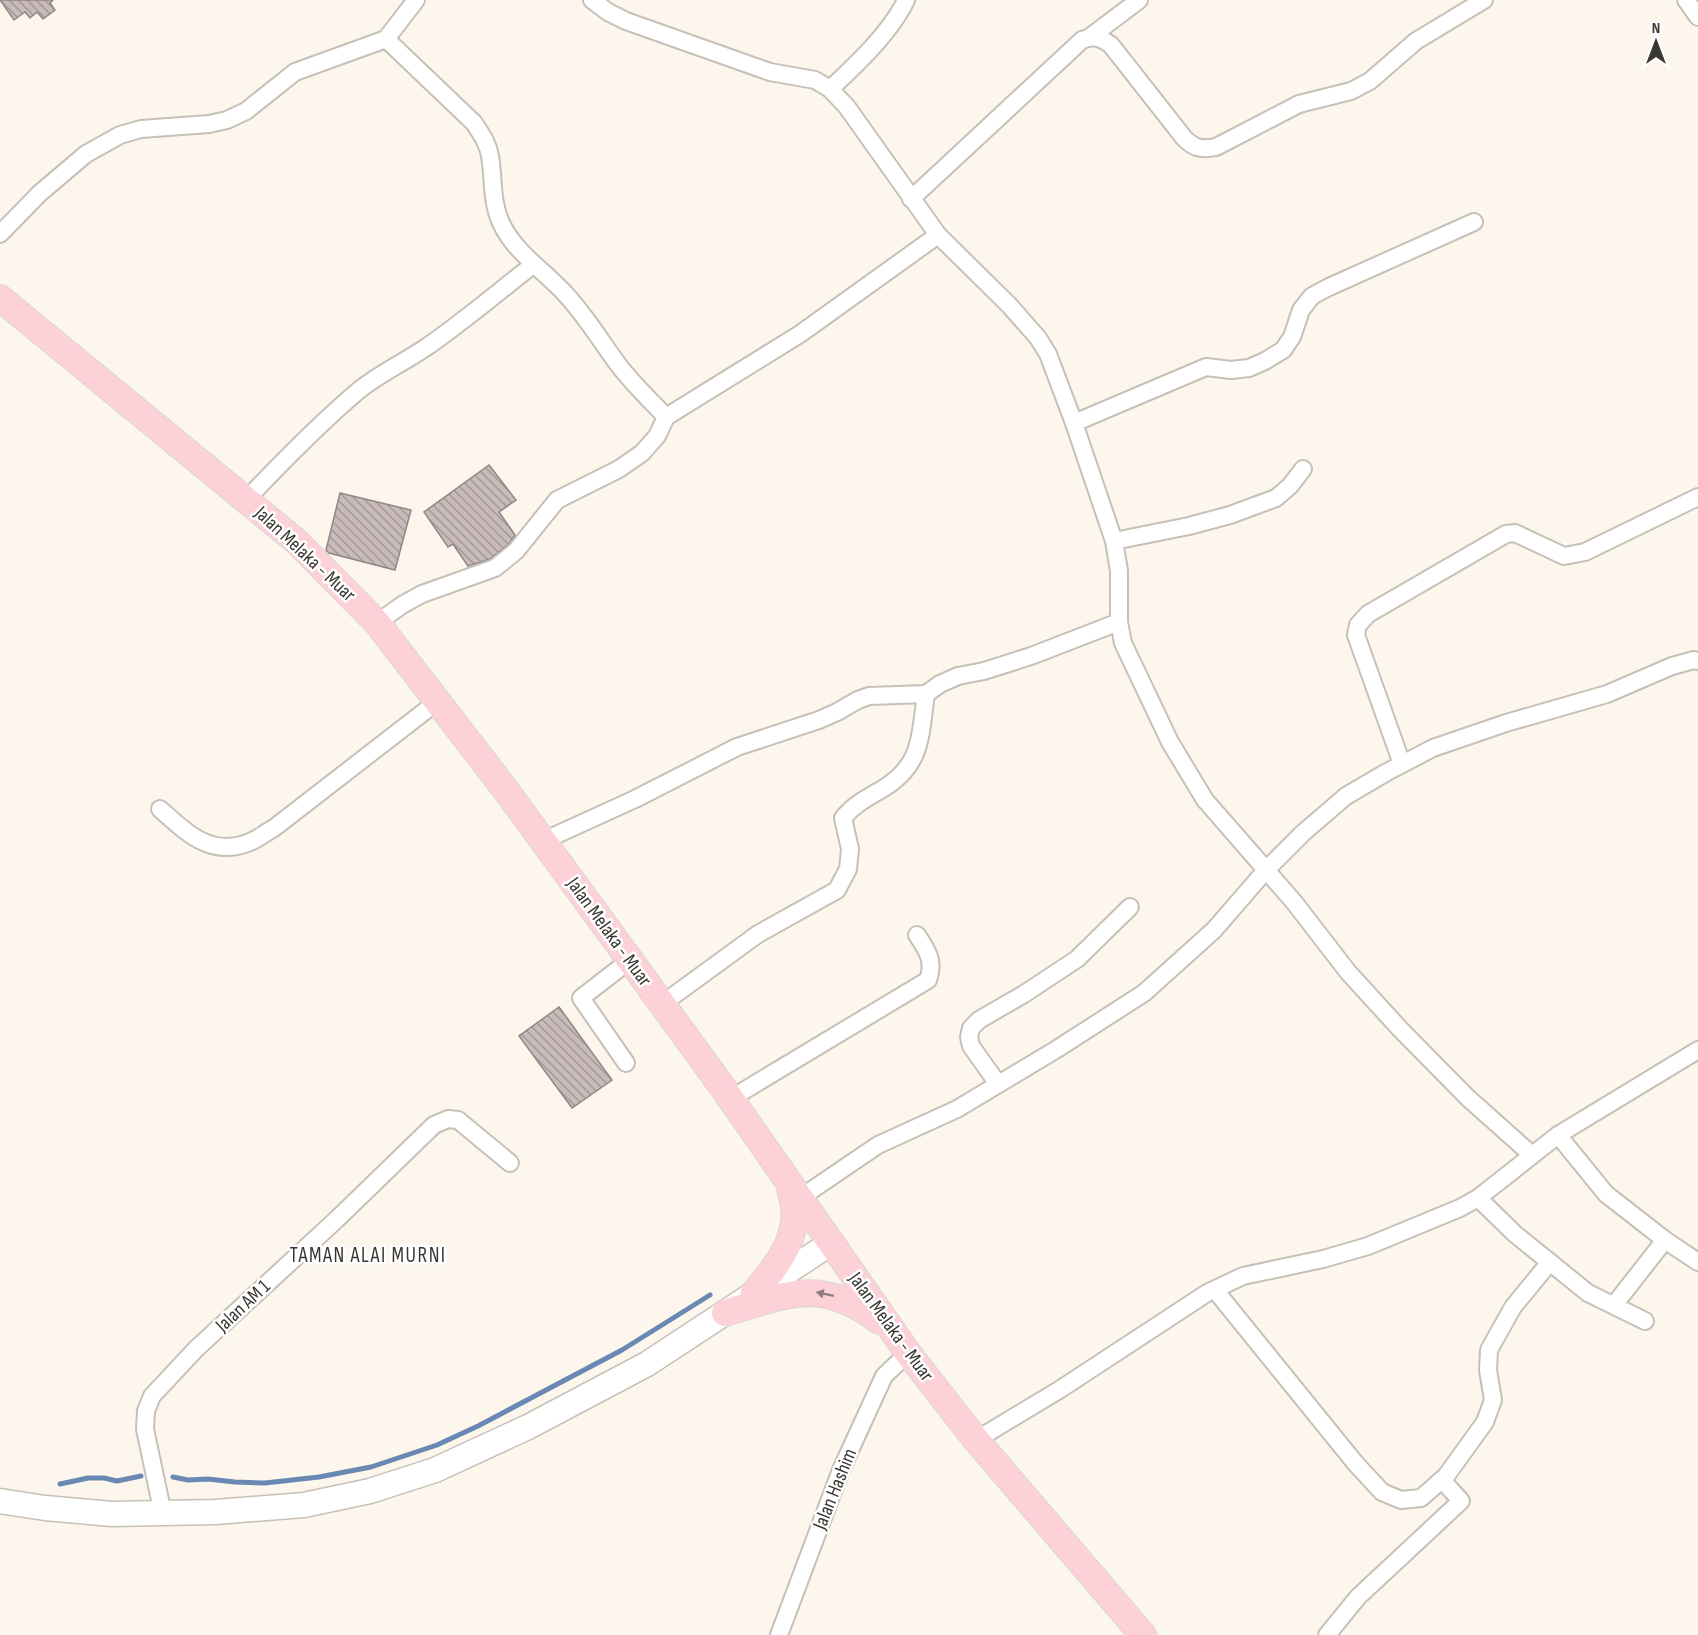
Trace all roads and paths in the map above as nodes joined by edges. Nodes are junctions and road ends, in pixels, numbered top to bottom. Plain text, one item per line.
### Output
1 (416, 0) edge
2 (592, 0) edge
3 (906, 0) edge
4 (1138, 0) edge
5 (1484, 0) edge
6 (1686, 0) edge
7 (1698, 18) edge
8 (1090, 37) junction
9 (386, 39) junction
10 (830, 88) junction
11 (911, 199) junction
12 (1474, 222) dead end
13 (0, 234) edge
14 (938, 235) junction
15 (533, 265) junction
16 (0, 298) edge
17 (666, 417) junction
18 (1074, 423) junction
19 (1303, 469) dead end
20 (1698, 496) edge
21 (246, 500) junction
22 (1114, 541) junction
23 (1119, 622) junction
24 (376, 623) junction
25 (1698, 661) edge
26 (926, 694) junction
27 (438, 700) junction
28 (1402, 764) junction
29 (160, 809) dead end
30 (543, 841) junction
31 (1266, 870) junction
32 (1130, 907) dead end
33 (917, 935) dead end
34 (630, 960) junction
35 (662, 1004) junction
36 (1698, 1050) edge
37 (626, 1062) dead end
38 (998, 1084) junction
39 (730, 1099) junction
40 (1558, 1135) junction
41 (1532, 1155) junction
42 (510, 1163) dead end
43 (794, 1190) junction
44 (1478, 1198) junction
45 (1665, 1240) junction
46 (831, 1243) junction
47 (1550, 1262) junction
48 (1698, 1262) edge
49 (1215, 1290) junction
50 (754, 1293) junction
51 (1614, 1305) junction
52 (725, 1313) junction
53 (1645, 1321) dead end
54 (901, 1343) junction
55 (976, 1440) junction
56 (1442, 1480) junction
57 (0, 1501) edge
58 (163, 1514) junction
59 (779, 1635) edge
60 (1143, 1635) edge
61 (1327, 1635) edge

1 - 9 street
2 - 10 street
3 - 10 street
4 - 8 street
5 - 8 street
6 - 7 street
8 - 11 street
9 - 13 street
9 - 15 street
10 - 11 street
11 - 14 street
12 - 18 street
14 - 17 street
14 - 18 street
15 - 17 street
15 - 21 street
16 - 21 main road, Jalan Melaka - Muar
17 - 24 street
18 - 22 street
19 - 22 street
20 - 28 street
21 - 24 main road, Jalan Melaka - Muar
22 - 23 street
23 - 26 street
23 - 31 street
24 - 27 main road, Jalan Melaka - Muar
25 - 28 street
26 - 30 street
26 - 35 street
27 - 29 street
27 - 30 main road, Jalan Melaka - Muar
28 - 31 street
30 - 34 main road, Jalan Melaka - Muar
31 - 38 street
31 - 41 street
32 - 38 street
33 - 39 street
34 - 35 main road, Jalan Melaka - Muar
34 - 37 street
35 - 39 main road, Jalan Melaka - Muar
36 - 40 street
38 - 43 street
39 - 43 main road, Jalan Melaka - Muar
40 - 41 street
40 - 45 street
41 - 44 street
42 - 58 street, Jalan AM 1
43 - 46 main road, Jalan Melaka - Muar
43 - 50 main road
44 - 47 street
44 - 49 street
45 - 48 street
45 - 51 street
46 - 50 main road
46 - 54 main road, Jalan Melaka - Muar
47 - 51 street
47 - 56 street
49 - 55 street
49 - 56 street
50 - 52 main road
51 - 53 street
54 -> 52 main road
52 - 58 main road
54 - 55 main road, Jalan Melaka - Muar
54 - 59 street, Jalan Hashim
55 - 60 main road, Jalan Melaka - Muar
56 - 61 street
57 - 58 main road

